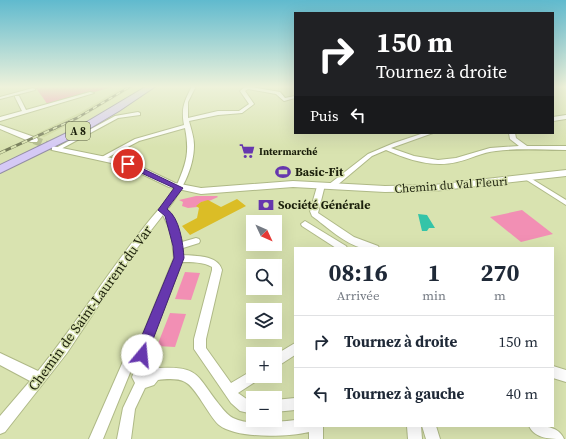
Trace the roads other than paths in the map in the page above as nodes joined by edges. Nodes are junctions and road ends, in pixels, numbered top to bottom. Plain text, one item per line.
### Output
1 (22, 106) edge
2 (44, 106) edge
3 (108, 106) edge
4 (119, 106) edge
5 (186, 106) edge
6 (248, 106) edge
7 (25, 112) junction
8 (138, 114) dead end
9 (566, 117) edge
10 (554, 118) edge
11 (0, 119) edge
12 (186, 123) junction
13 (1, 128) edge
14 (427, 134) edge
15 (512, 134) edge
16 (34, 140) tunnel mouth
17 (56, 148) joint
18 (386, 148) junction
19 (526, 148) junction
20 (566, 148) edge
21 (101, 159) junction
22 (0, 161) edge
23 (0, 169) edge
24 (566, 173) edge
25 (344, 175) junction
26 (527, 178) junction
27 (321, 185) junction
28 (332, 185) junction
29 (357, 187) junction
30 (179, 188) junction
31 (566, 203) edge
32 (162, 210) junction
33 (305, 224) dead end
34 (196, 241) dead end
35 (178, 246) junction
36 (341, 247) edge
37 (370, 247) edge
38 (179, 258) junction
39 (294, 349) edge
40 (132, 354) dead end
41 (282, 357) edge
42 (0, 359) edge
43 (150, 371) junction
44 (554, 372) edge
45 (566, 376) edge
46 (40, 378) junction
47 (246, 381) edge
48 (229, 391) junction
49 (294, 404) edge
50 (282, 405) edge
51 (246, 406) edge
52 (0, 427) edge
53 (294, 427) edge
54 (316, 427) edge
55 (414, 427) edge
56 (429, 427) edge
57 (538, 427) edge
58 (96, 439) edge
59 (124, 439) edge
60 (316, 439) edge
61 (414, 439) edge
62 (434, 439) edge
63 (557, 439) edge

1 - 7 street
2 - 7 street
3 - 22 highway, A 8
4 - 23 highway, A 8
5 - 12 street, Chemin de Saint-Laurent du Var
6 - 12 street
7 - 11 street
8 - 17 street
9 - 10 street
12 - 21 street
12 - 30 street, Chemin de Saint-Laurent du Var
13 - 16 street
14 - 18 street
15 - 19 street
17 - 21 street, Chemin du Val Fleuri
18 - 19 street
18 - 25 street
19 - 20 street
21 - 30 street, Chemin du Val Fleuri
24 - 26 street, Chemin du Val Fleuri
25 - 28 street
25 - 29 street
26 - 29 street, Chemin du Val Fleuri
26 - 31 street
27 - 28 street, Chemin du Val Fleuri
27 - 30 street, Chemin du Val Fleuri
27 - 37 street
28 - 29 street, Chemin du Val Fleuri
30 - 32 street, Chemin de Saint-Laurent du Var
32 - 35 street
32 - 46 street, Chemin de Saint-Laurent du Var
33 - 36 street
34 - 35 street
35 - 38 street
38 - 43 street
38 - 48 street
39 - 41 street
40 - 58 street
42 - 46 street
43 - 53 street
43 - 59 street
44 - 45 street
46 - 52 street, Chemin de Saint-Laurent du Var
47 - 48 street
48 - 51 street
49 - 50 street
54 - 60 street
55 - 61 street
56 - 62 street
57 - 63 street

